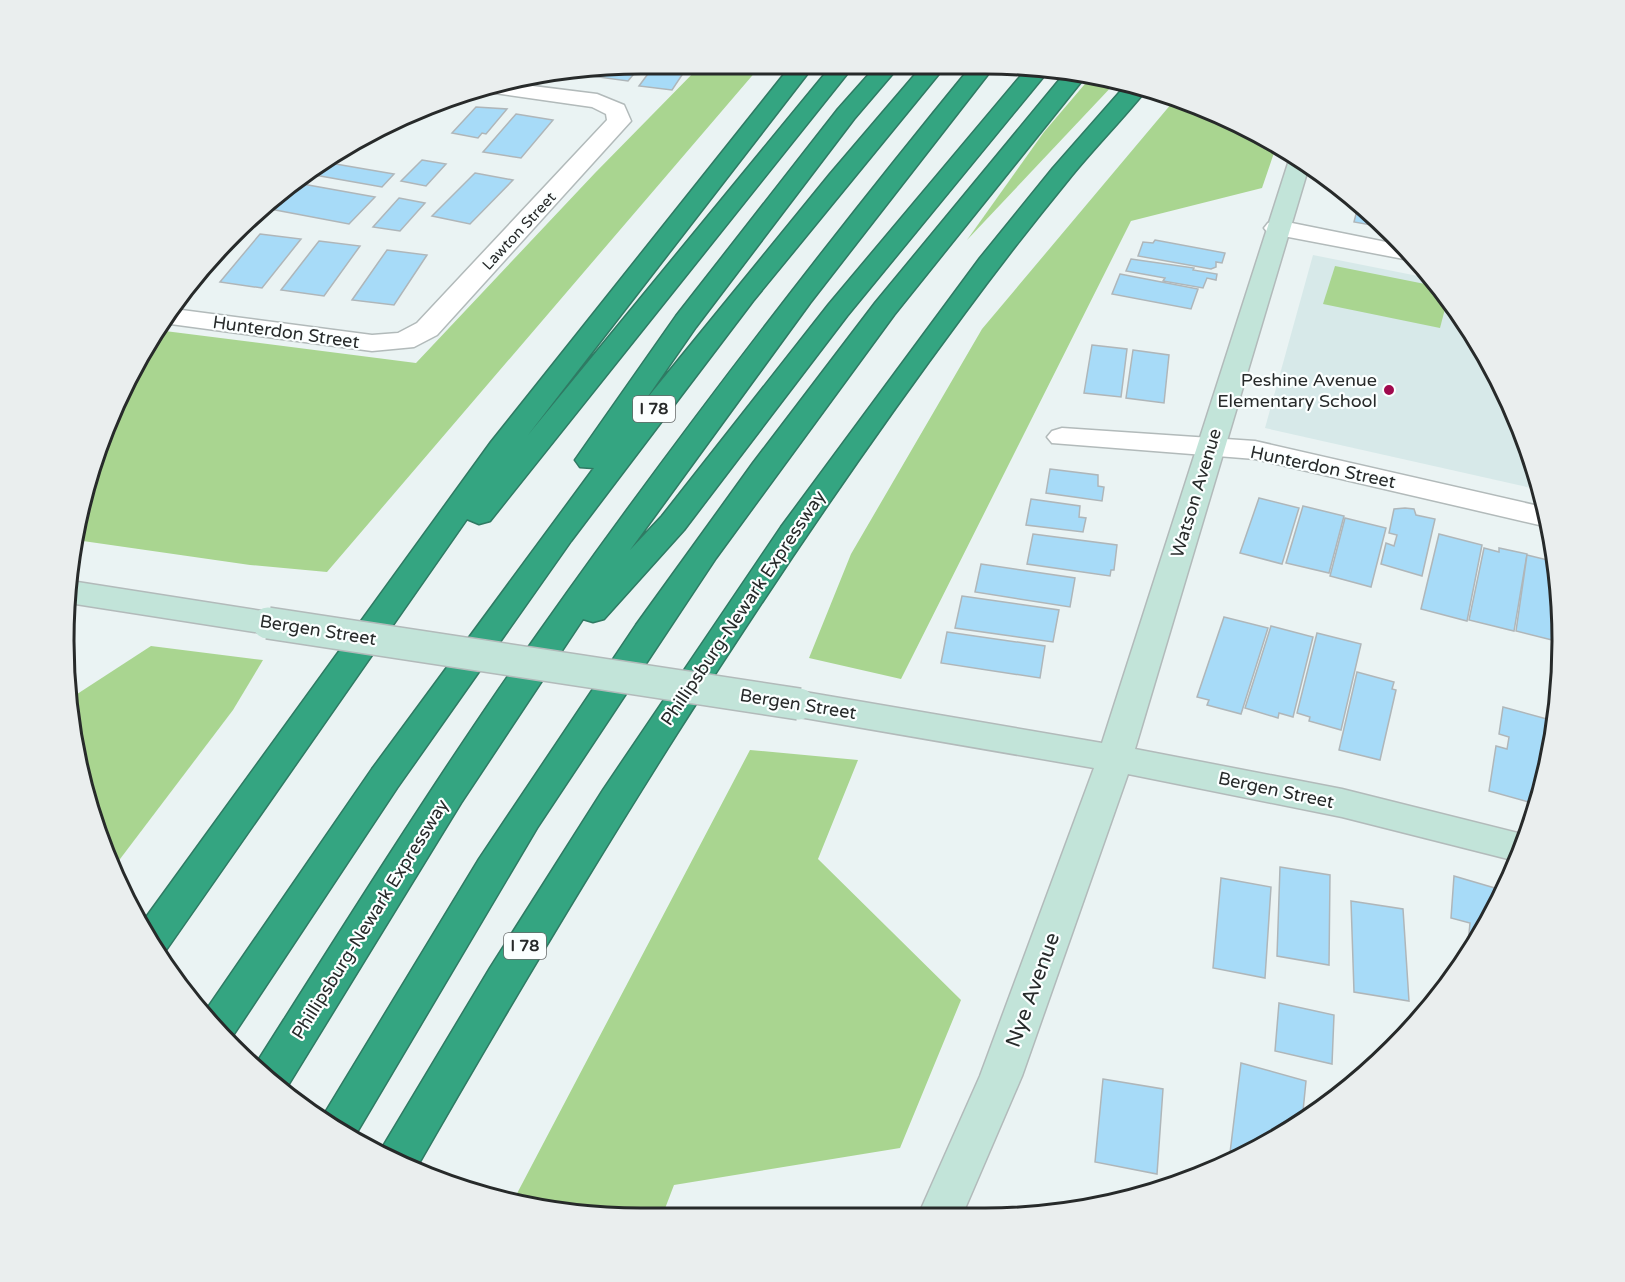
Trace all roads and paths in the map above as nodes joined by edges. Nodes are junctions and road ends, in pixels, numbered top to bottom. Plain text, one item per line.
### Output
1 (795, 74) edge
2 (836, 74) edge
3 (881, 74) edge
4 (928, 74) edge
5 (977, 74) edge
6 (1032, 76) edge
7 (1071, 80) edge
8 (509, 89) edge
9 (1132, 93) edge
10 (1296, 167) edge
11 (1277, 228) junction
12 (1396, 251) edge
13 (176, 317) edge
14 (404, 341) joint
15 (1062, 436) dead end
16 (1209, 448) junction
17 (1538, 516) edge
18 (76, 593) edge
19 (508, 702) junction
20 (294, 741) junction
21 (1115, 758) junction
22 (391, 770) junction
23 (1513, 846) edge
24 (156, 934) edge
25 (220, 1022) edge
26 (274, 1074) edge
27 (341, 1122) edge
28 (400, 1155) edge
29 (946, 1208) edge

1 - 20 highway
2 - 20 highway
3 - 22 highway
4 - 22 highway, I 78
5 - 19 highway, Phillipsburg-Newark Expressway / I 78
6 - 19 highway
7 - 27 highway
8 - 14 street, Lawton Street
9 - 28 highway, Phillipsburg-Newark Expressway / I 78
10 - 11 street, Watson Avenue
11 - 12 street
11 - 16 street, Watson Avenue
13 - 14 street, Hunterdon Street
15 - 16 street, Hunterdon Street
16 - 17 street, Hunterdon Street
16 - 21 street, Watson Avenue
18 - 21 street, Bergen Street, bridge
19 - 26 highway, Phillipsburg-Newark Expressway / I 78
20 - 24 highway
21 - 23 street, Bergen Street
21 - 29 street, Nye Avenue
22 - 25 highway, I 78

